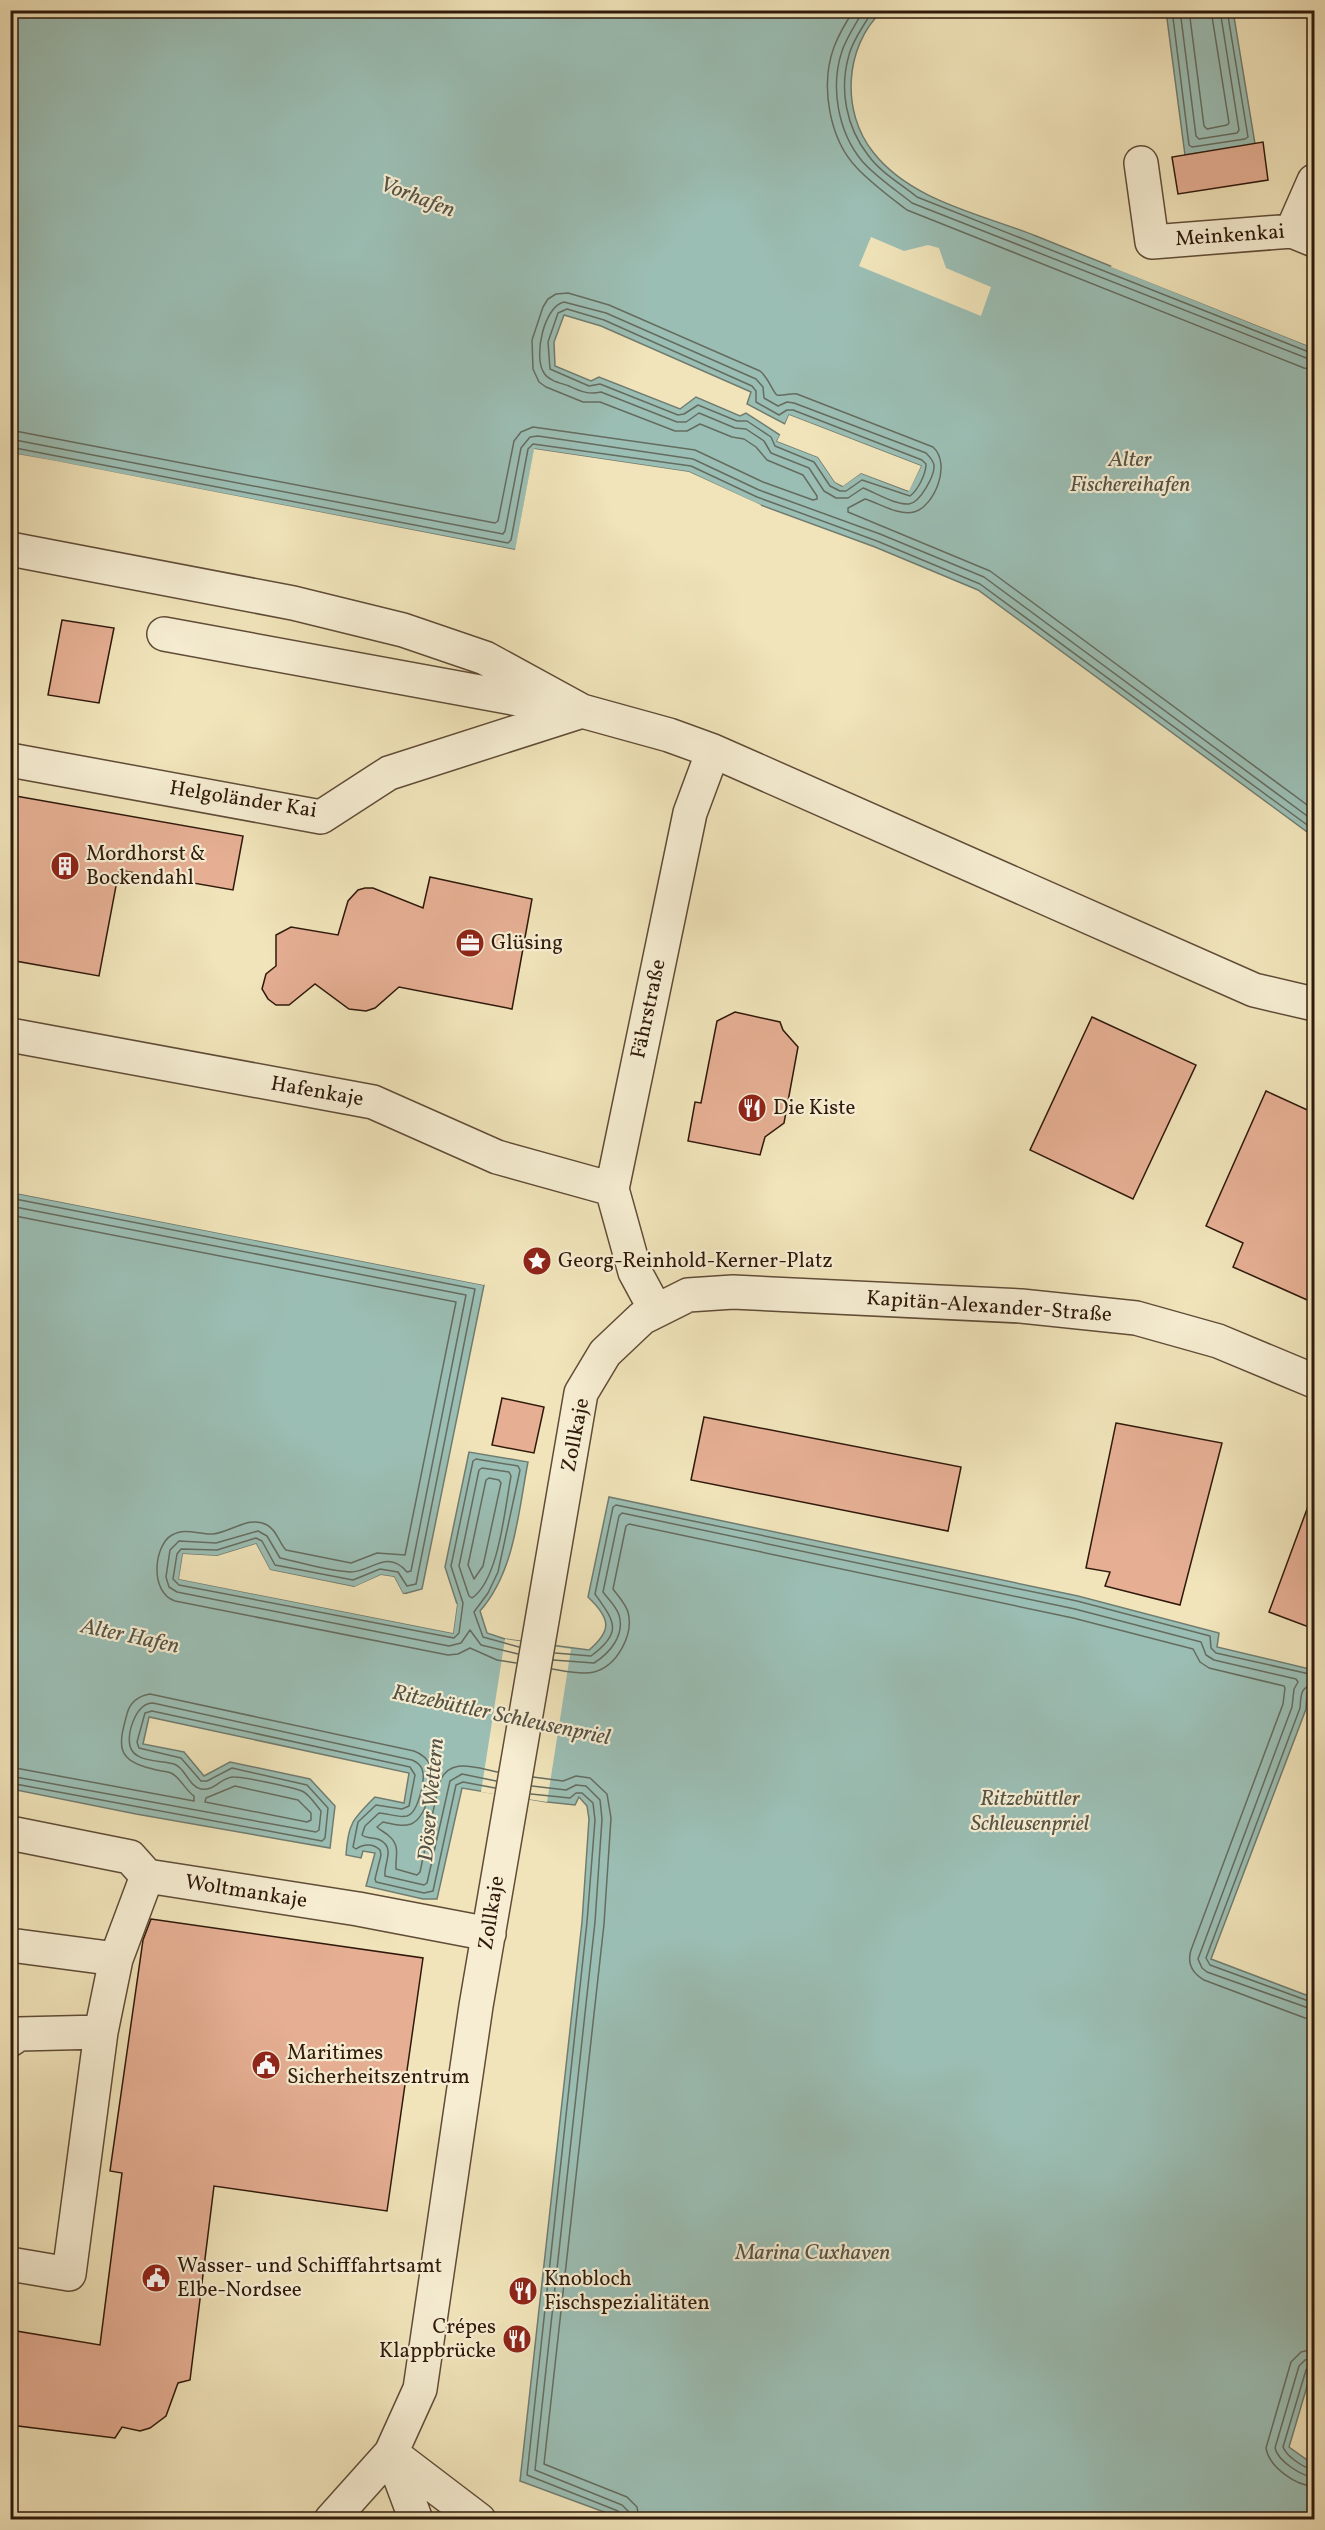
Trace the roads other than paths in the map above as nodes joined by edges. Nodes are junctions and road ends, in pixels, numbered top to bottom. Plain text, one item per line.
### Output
1 (1141, 163) dead end
2 (1314, 181) edge
3 (1303, 236) edge
4 (10, 549) edge
5 (164, 634) dead end
6 (582, 711) junction
7 (713, 751) junction
8 (10, 760) edge
9 (1314, 1004) edge
10 (10, 1035) edge
11 (612, 1189) junction
12 (655, 1309) junction
13 (1314, 1381) edge
14 (10, 1833) edge
15 (147, 1876) junction
16 (489, 1934) junction
17 (10, 1945) edge
18 (116, 1959) junction
19 (100, 2032) junction
20 (10, 2040) edge
21 (10, 2264) edge
22 (391, 2453) junction
23 (332, 2520) edge
24 (416, 2520) edge
25 (479, 2520) edge

1 - 3 street, Meinkenkai
2 - 3 street
4 - 6 street
5 - 6 street
6 - 7 street
6 - 8 street, Helgoländer Kai
7 - 9 street
7 - 11 street, Fährstraße
10 - 11 street, Hafenkaje
11 - 12 street, Fährstraße
12 - 13 street, Kapitän-Alexander-Straße
12 - 16 street, Zollkaje
14 - 15 street
15 - 16 street, Woltmankaje
15 - 18 street
16 - 22 street, Zollkaje
17 - 18 street
18 - 19 street
19 - 20 street
19 - 21 street
22 - 23 street, Zollkaje
22 - 24 street
22 - 25 street

